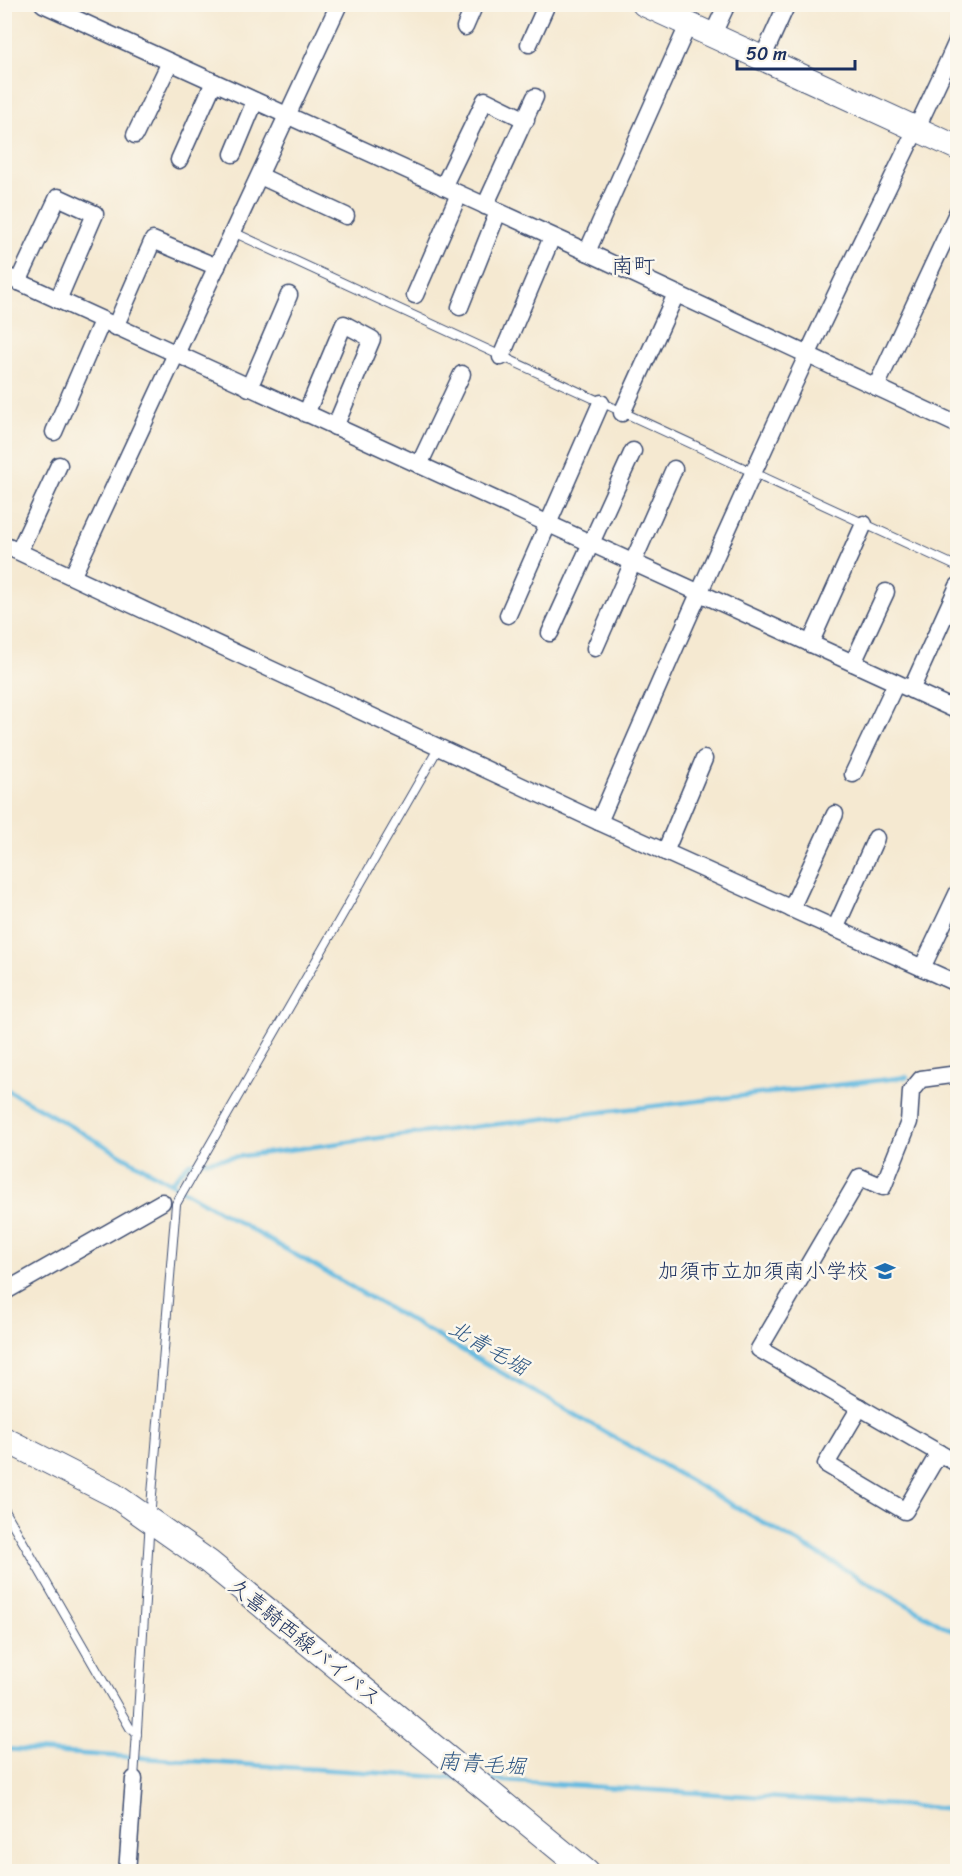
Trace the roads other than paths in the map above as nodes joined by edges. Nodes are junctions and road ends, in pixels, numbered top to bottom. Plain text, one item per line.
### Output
1 (43, 4) edge
2 (339, 4) edge
3 (475, 4) edge
4 (547, 4) edge
5 (644, 4) edge
6 (727, 4) edge
7 (787, 4) edge
8 (688, 25) junction
9 (465, 27) dead end
10 (712, 36) junction
11 (957, 39) edge
12 (529, 44) dead end
13 (762, 59) junction
14 (170, 62) junction
15 (213, 82) junction
16 (535, 98) dead end
17 (255, 101) junction
18 (288, 116) junction
19 (526, 120) junction
20 (918, 130) junction
21 (135, 135) dead end
22 (957, 148) edge
23 (233, 154) dead end
24 (179, 160) dead end
25 (260, 176) junction
26 (443, 187) junction
27 (459, 194) junction
28 (491, 209) junction
29 (957, 211) edge
30 (346, 216) dead end
31 (234, 232) junction
32 (552, 237) junction
33 (587, 252) junction
34 (217, 267) junction
35 (11, 278) edge
36 (676, 294) junction
37 (289, 295) dead end
38 (415, 295) dead end
39 (58, 300) junction
40 (460, 307) dead end
41 (109, 324) junction
42 (176, 355) junction
43 (807, 356) junction
44 (501, 357) junction
45 (462, 374) dead end
46 (876, 387) junction
47 (249, 388) junction
48 (601, 403) junction
49 (622, 413) junction
50 (306, 414) junction
51 (957, 425) edge
52 (335, 427) junction
53 (54, 432) dead end
54 (633, 451) dead end
55 (59, 465) dead end
56 (419, 465) junction
57 (674, 469) dead end
58 (753, 474) junction
59 (548, 524) junction
60 (864, 524) junction
61 (590, 543) junction
62 (12, 548) edge
63 (634, 563) junction
64 (957, 567) edge
65 (73, 575) junction
66 (957, 586) edge
67 (698, 592) junction
68 (886, 592) dead end
69 (508, 615) dead end
70 (550, 633) dead end
71 (810, 644) junction
72 (595, 648) dead end
73 (853, 663) junction
74 (904, 687) junction
75 (957, 711) edge
76 (439, 747) junction
77 (704, 759) dead end
78 (853, 774) dead end
79 (835, 814) dead end
80 (599, 822) junction
81 (876, 838) dead end
82 (665, 852) junction
83 (957, 892) edge
84 (791, 909) junction
85 (835, 929) junction
86 (922, 968) junction
87 (957, 984) edge
88 (957, 1074) edge
89 (172, 1202) junction
90 (4, 1292) edge
91 (860, 1407) junction
92 (4, 1439) edge
93 (939, 1453) junction
94 (957, 1464) edge
95 (4, 1509) edge
96 (150, 1519) junction
97 (137, 1734) junction
98 (134, 1774) joint
99 (127, 1872) edge
100 (587, 1872) edge

1 - 14 street
2 - 18 street
3 - 9 street
4 - 12 street
5 - 8 main road
6 - 10 street
7 - 13 street
8 - 10 main road
8 - 33 street
10 - 13 main road
11 - 20 street
13 - 20 main road
14 - 15 street
14 - 21 street
15 - 17 street
15 - 24 street
16 - 19 street
17 - 18 street
17 - 23 street
18 - 25 street
18 - 26 street
19 - 26 street
19 - 28 street
20 - 22 main road
20 - 43 street
25 - 30 street
25 - 31 street
26 - 27 street
27 - 28 street
27 - 38 street
28 - 32 street
28 - 40 street
29 - 46 street
31 - 34 street
31 - 44 lane
32 - 33 street
32 - 44 street
33 - 36 street
34 - 41 street
34 - 42 street
35 - 39 street
35 - 39 street
36 - 43 street
36 - 49 street
37 - 47 street
39 - 41 street
41 - 42 street
41 - 53 street
42 - 47 street
42 - 65 street
43 - 46 street
43 - 58 street
44 - 48 lane
45 - 56 street
46 - 51 street
47 - 50 street
48 - 49 lane
48 - 59 street
49 - 58 lane
50 - 52 street
50 - 52 street
52 - 56 street
54 - 61 street
55 - 62 street
56 - 59 street
57 - 63 street
58 - 60 lane
58 - 67 street
59 - 61 street
59 - 69 street
60 - 64 lane
60 - 71 street
61 - 63 street
61 - 70 street
62 - 65 street
63 - 67 street
63 - 72 street
65 - 76 street
66 - 74 street
67 - 71 street
67 - 80 street
68 - 73 street
71 - 73 street
73 - 74 street
74 - 75 street
74 - 78 street
76 - 80 street
76 - 89 lane
77 - 82 street
79 - 84 street
80 - 82 street
81 - 85 street
82 - 84 street
83 - 86 street
84 - 85 street
85 - 86 street
86 - 87 street
88 - 91 street
89 - 90 street
89 - 96 lane
91 - 93 street
91 - 93 street
92 - 96 main road, 久喜騎西線バイパス
93 - 94 street
95 - 97 lane
96 - 97 lane
96 - 100 main road, 久喜騎西線バイパス
97 - 98 lane
98 - 99 street

